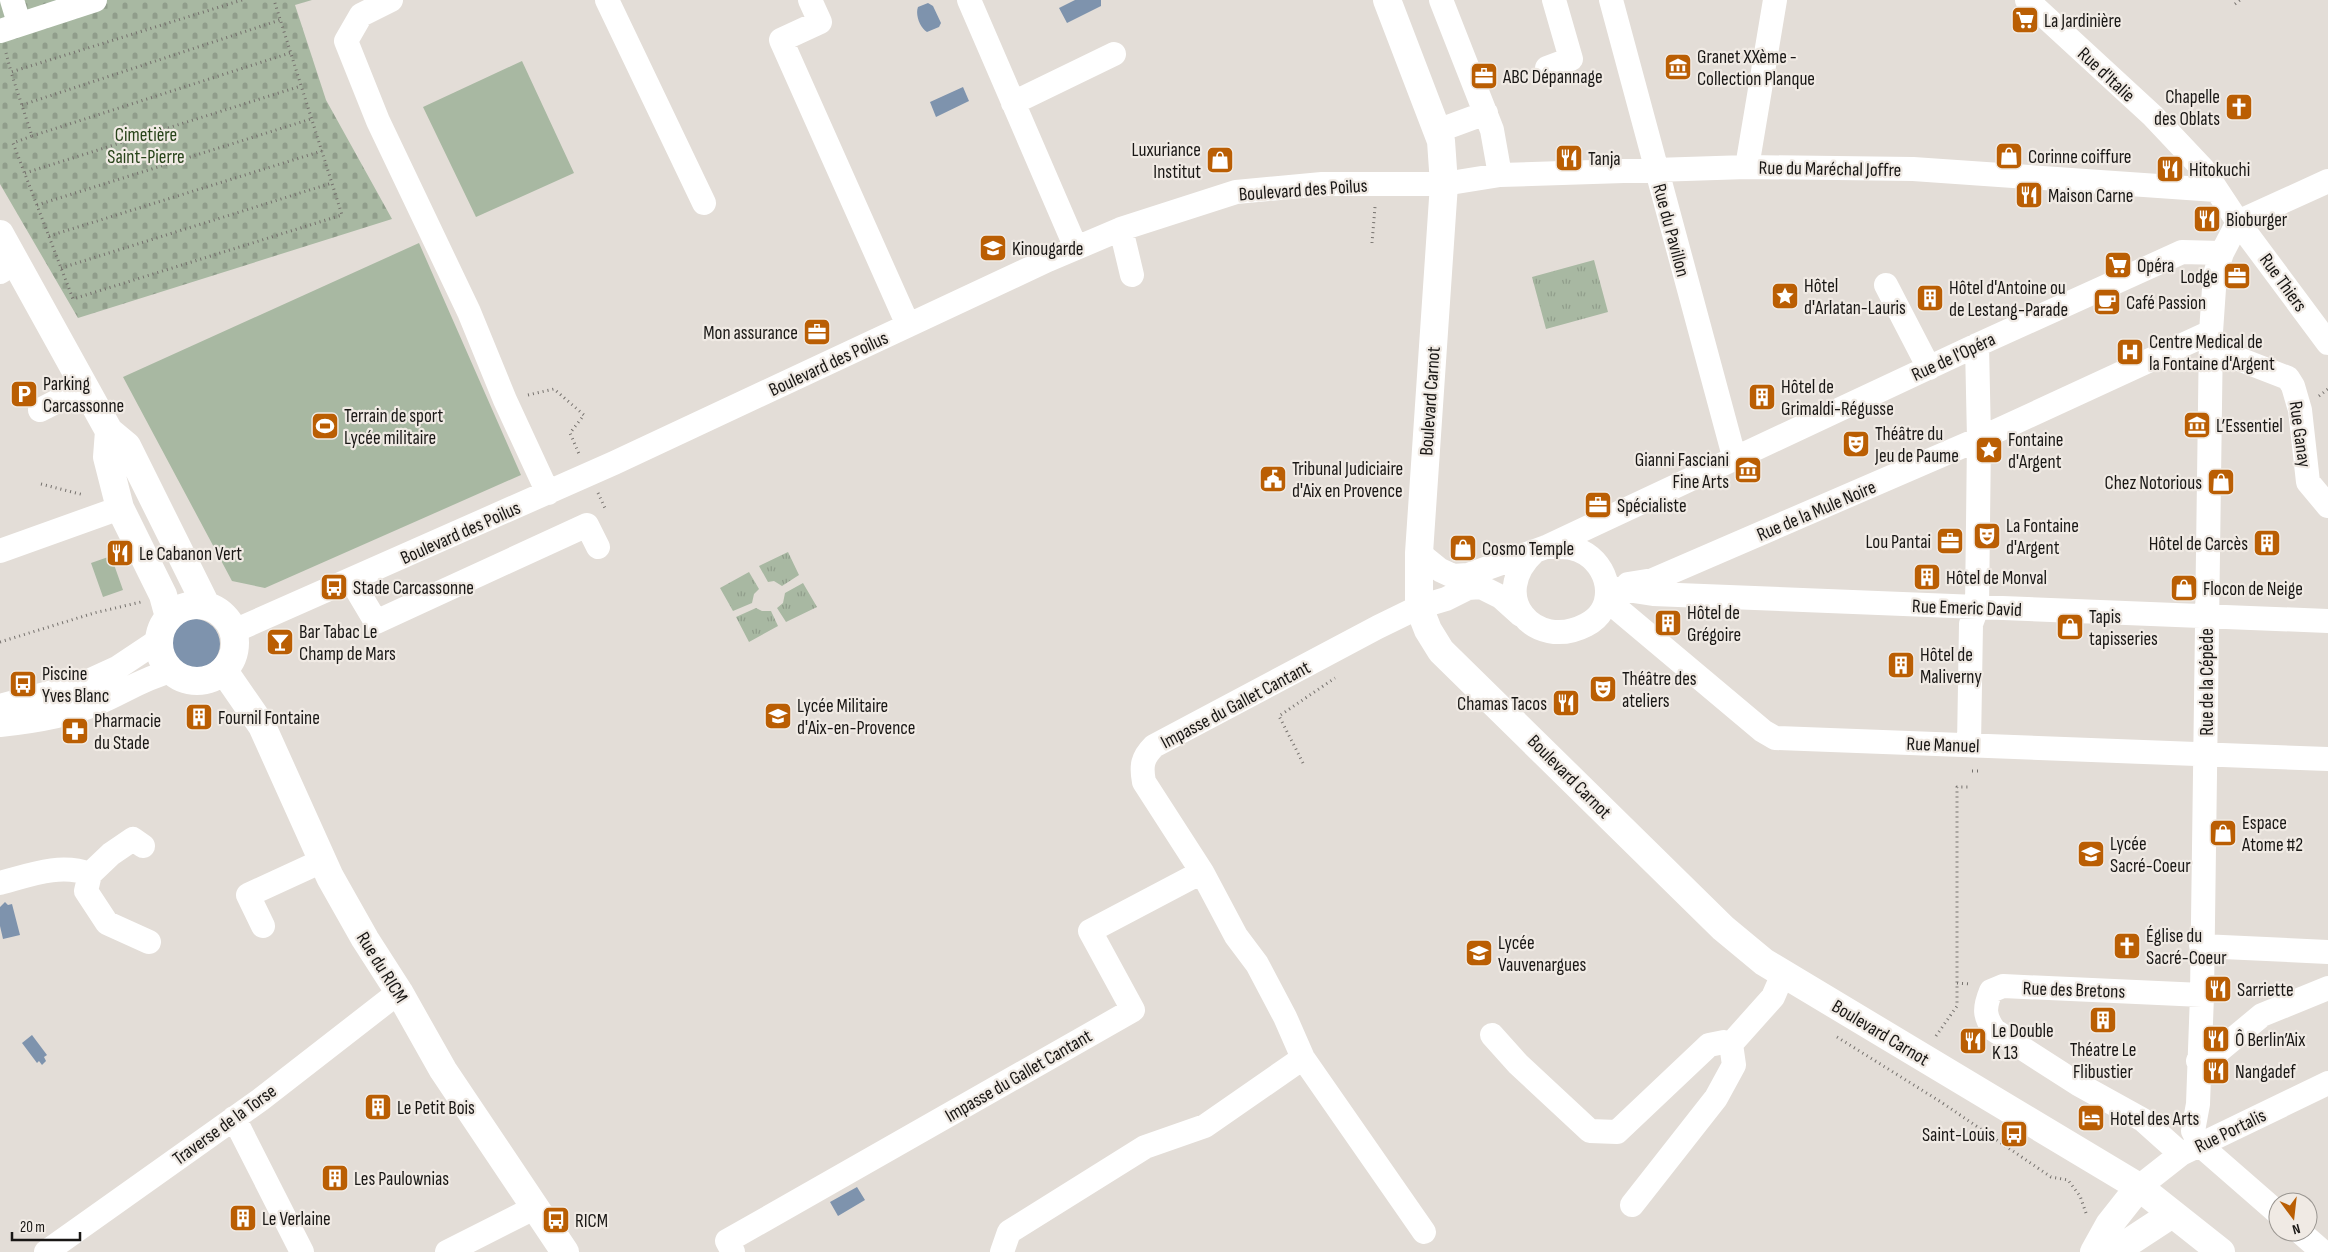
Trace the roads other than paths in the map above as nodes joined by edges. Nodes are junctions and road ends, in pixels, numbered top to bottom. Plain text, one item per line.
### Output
1 (12, 0) edge
2 (95, 0) edge
3 (391, 0) edge
4 (607, 0) edge
5 (810, 0) edge
6 (969, 0) edge
7 (1387, 0) edge
8 (1441, 0) edge
9 (1554, 0) edge
10 (1611, 0) edge
11 (1775, 0) edge
12 (2027, 0) edge
13 (9, 27) edge
14 (1114, 54) dead end
15 (1547, 68) dead end
16 (1013, 102) junction
17 (1486, 113) junction
18 (1437, 131) junction
19 (1747, 167) junction
20 (1657, 172) junction
21 (1500, 175) junction
22 (2328, 181) edge
23 (1444, 184) junction
24 (2216, 190) junction
25 (704, 203) dead end
26 (2238, 222) junction
27 (1121, 229) junction
28 (0, 234) edge
29 (1076, 248) junction
30 (2222, 253) junction
31 (8, 267) edge
32 (1132, 275) dead end
33 (1886, 285) dead end
34 (908, 325) junction
35 (2211, 342) junction
36 (2328, 342) edge
37 (1977, 345) junction
38 (1929, 368) junction
39 (85, 387) junction
40 (40, 410) dead end
41 (109, 431) junction
42 (1979, 440) junction
43 (1735, 460) junction
44 (548, 493) junction
45 (2328, 506) edge
46 (120, 508) junction
47 (598, 547) dead end
48 (1540, 550) junction
49 (0, 551) edge
50 (1419, 553) junction
51 (351, 580) junction
52 (1607, 594) junction
53 (206, 605) junction
54 (1419, 607) junction
55 (1977, 608) junction
56 (1521, 615) junction
57 (163, 617) junction
58 (2206, 617) junction
59 (2328, 621) edge
60 (234, 631) junction
61 (224, 670) junction
62 (171, 671) junction
63 (0, 706) edge
64 (0, 725) edge
65 (1969, 744) junction
66 (2205, 754) junction
67 (2328, 759) edge
68 (143, 846) dead end
69 (322, 861) junction
70 (1202, 872) junction
71 (90, 874) junction
72 (0, 884) edge
73 (263, 926) dead end
74 (149, 942) dead end
75 (2201, 946) junction
76 (2328, 952) edge
77 (1784, 974) junction
78 (2328, 988) edge
79 (399, 992) junction
80 (2202, 995) junction
81 (1492, 1035) dead end
82 (1731, 1044) junction
83 (1303, 1058) junction
84 (2198, 1061) junction
85 (2328, 1083) edge
86 (234, 1118) junction
87 (2190, 1150) junction
88 (2139, 1187) junction
89 (1632, 1205) dead end
90 (2268, 1205) edge
91 (534, 1208) junction
92 (2172, 1214) junction
93 (1424, 1232) dead end
94 (46, 1252) edge
95 (302, 1252) edge
96 (447, 1252) edge
97 (565, 1252) edge
98 (733, 1252) edge
99 (1002, 1252) edge
100 (2094, 1252) edge
101 (2114, 1252) edge
102 (2221, 1252) edge

1 - 13 street
2 - 13 street
3 - 44 street
4 - 25 street
5 - 34 street
6 - 16 street
7 - 18 main road, Boulevard Carnot
8 - 17 street
9 - 15 street
10 - 20 street, Rue du Pavillon
11 - 19 street
12 - 24 street, Rue d'Italie
14 - 16 street
16 - 29 street
17 - 18 street
17 - 21 street
18 - 23 main road, Boulevard Carnot
19 - 20 street, Rue du Maréchal Joffre
19 - 24 street, Rue du Maréchal Joffre
20 - 21 street, Rue du Maréchal Joffre
20 - 43 street, Rue du Pavillon
21 - 23 street, Rue du Maréchal Joffre
22 - 26 street
23 - 27 street, Boulevard des Poilus
23 - 50 main road, Boulevard Carnot
24 - 26 street, Rue d'Italie
26 - 30 street, Rue de la Cépède
26 - 36 street, Rue Thiers
27 - 29 street, Boulevard des Poilus
27 - 32 street
28 - 31 main road
29 - 34 street, Boulevard des Poilus
30 - 35 street, Rue de la Cépède
30 - 37 street, Rue de l'Opéra
31 - 39 main road
33 - 38 street
34 - 44 street, Boulevard des Poilus
35 - 42 street, Rue de la Mule Noire
35 - 45 street, Rue Ganay
35 - 58 street, Rue de la Cépède
37 - 38 street, Rue de l'Opéra
37 - 42 street
38 - 43 street, Rue de l'Opéra
39 - 40 street
39 - 41 main road
41 - 46 main road
41 - 53 main road
42 - 52 street, Rue de la Mule Noire
42 - 55 street
43 - 48 street, Rue de l'Opéra
44 - 51 street, Boulevard des Poilus
46 - 49 street
46 - 57 main road
47 - 51 street
48 - 50 street, Rue de l'Opéra
48 - 52 street
48 - 56 street
50 - 54 main road, Boulevard Carnot
51 - 60 street, Boulevard des Poilus
52 - 55 street, Rue Emeric David
52 - 56 street
52 - 65 street, Rue Manuel
53 - 57 main road
53 - 60 main road
54 - 56 street, Impasse du Gallet Cantant
54 - 70 street, Impasse du Gallet Cantant
54 - 77 main road, Boulevard Carnot
55 - 58 street, Rue Emeric David
55 - 65 street
57 - 62 main road
57 - 63 street
58 - 59 street, Rue Emeric David
58 - 66 street, Rue de la Cépède
60 - 61 main road
61 - 62 main road
61 - 69 main road, Rue du RICM
62 - 64 street
65 - 66 street, Rue Manuel
66 - 67 street, Rue Manuel
66 - 75 street, Rue de la Cépède
68 - 71 street
69 - 73 street
69 - 79 main road, Rue du RICM
70 - 83 street, Impasse du Gallet Cantant
70 - 98 street, Impasse du Gallet Cantant
71 - 72 street
71 - 74 street
75 - 76 street
75 - 80 street, Rue de la Cépède
77 - 82 street
77 - 88 main road, Boulevard Carnot
78 - 84 street
79 - 86 street, Traverse de la Torse
79 - 91 main road, Rue du RICM
80 - 84 street, Rue de la Cépède
80 - 87 street, Rue des Bretons
81 - 82 street
82 - 89 street
83 - 93 street, Impasse du Gallet Cantant
83 - 99 street
84 - 87 street, Rue de la Cépède
85 - 87 street, Rue Portalis
86 - 94 street, Traverse de la Torse
86 - 95 street
87 - 88 street, Rue Portalis
87 - 90 street
88 - 92 main road, Boulevard Carnot
88 - 100 main road
91 - 96 street
91 - 97 main road, Rue du RICM
92 - 101 main road
92 - 102 main road, Boulevard Carnot

